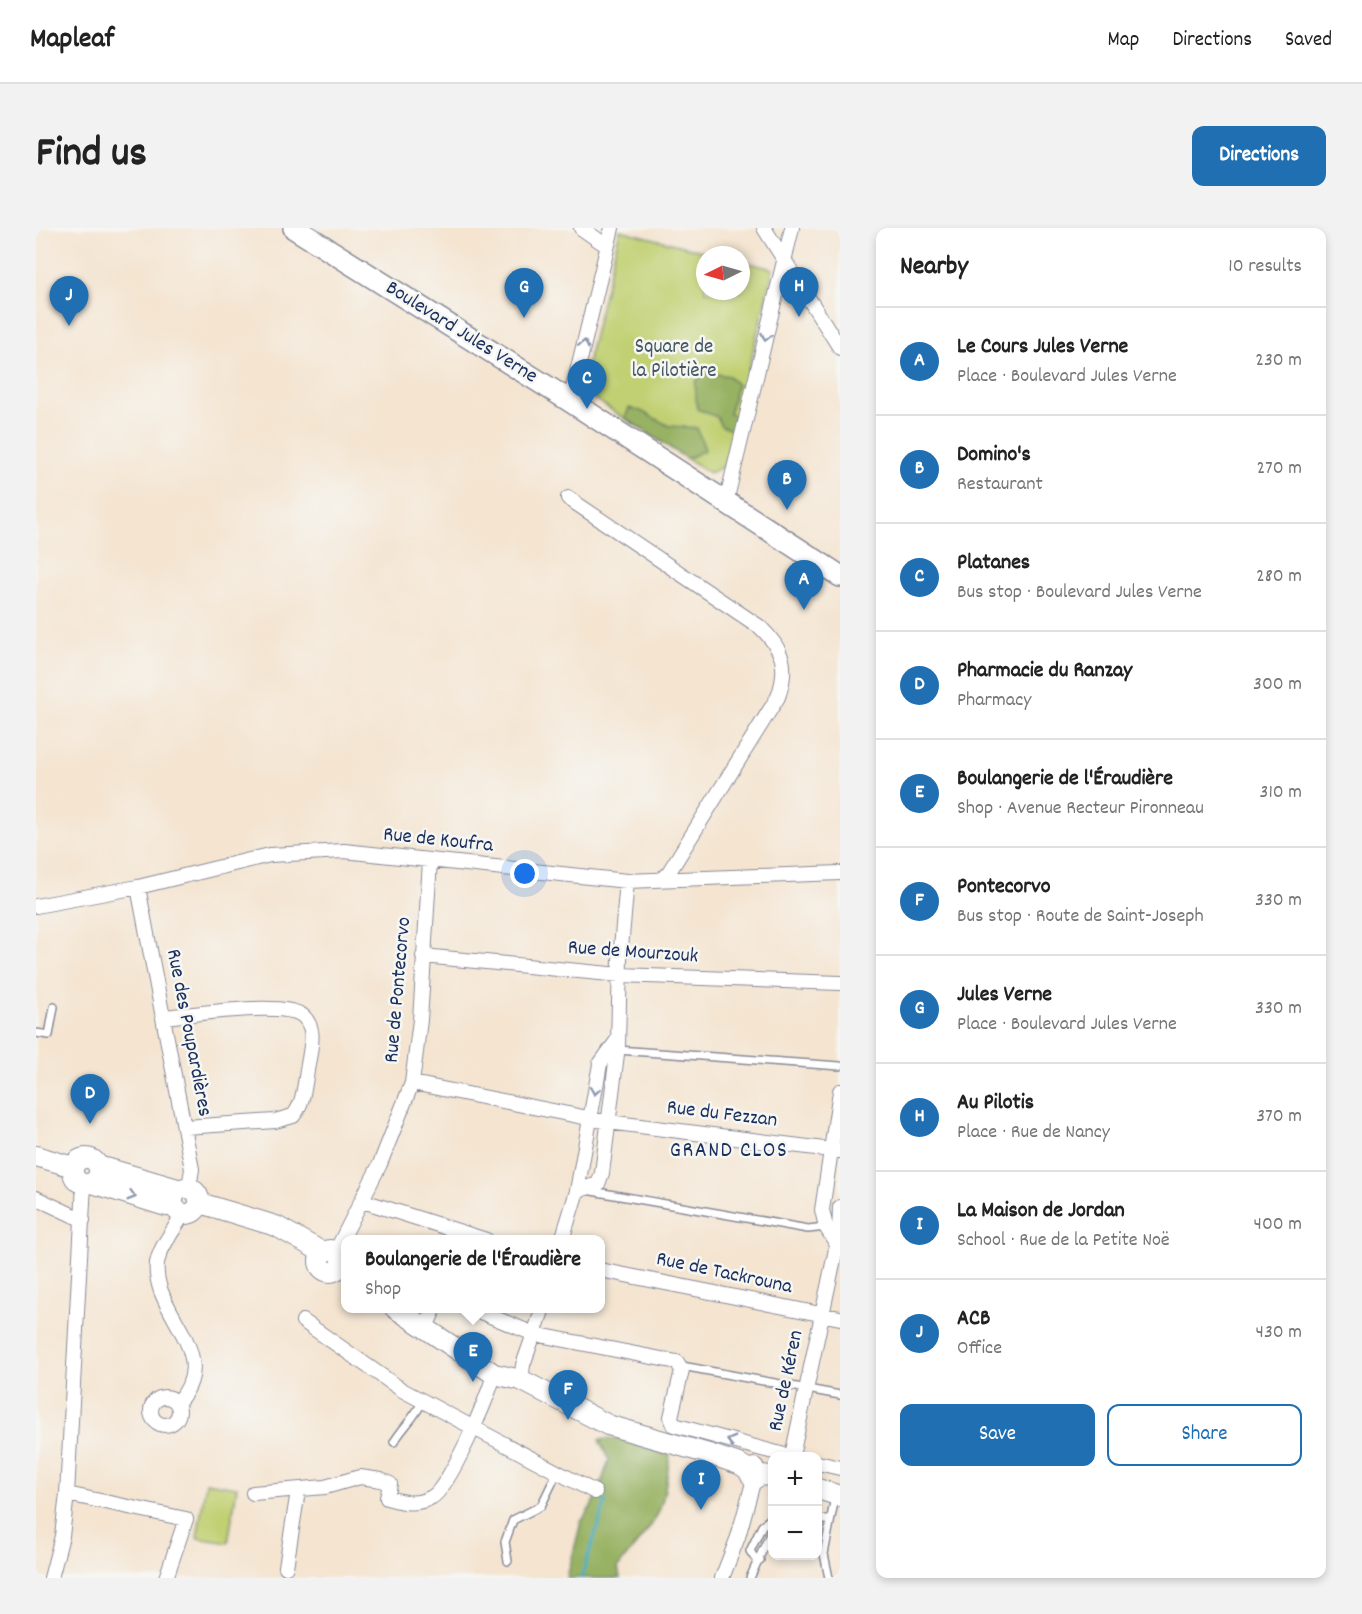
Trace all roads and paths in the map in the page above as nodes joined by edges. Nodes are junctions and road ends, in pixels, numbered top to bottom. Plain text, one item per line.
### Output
1 (294, 228) edge
2 (581, 228) edge
3 (612, 228) edge
4 (764, 228) edge
5 (792, 228) edge
6 (607, 246) junction
7 (784, 260) junction
8 (840, 348) edge
9 (570, 401) junction
10 (568, 498) dead end
11 (726, 502) junction
12 (840, 576) edge
13 (430, 861) junction
14 (840, 873) edge
15 (661, 880) junction
16 (627, 881) junction
17 (138, 887) junction
18 (36, 906) edge
19 (423, 956) junction
20 (620, 975) junction
21 (840, 983) edge
22 (54, 1007) dead end
23 (163, 1017) junction
24 (36, 1033) edge
25 (618, 1045) junction
26 (840, 1066) edge
27 (412, 1083) junction
28 (840, 1091) edge
29 (591, 1118) junction
30 (608, 1122) junction
31 (185, 1127) junction
32 (836, 1150) edge
33 (36, 1156) edge
34 (92, 1178) junction
35 (581, 1191) junction
36 (36, 1198) edge
37 (185, 1200) junction
38 (363, 1201) junction
39 (840, 1207) edge
40 (83, 1220) junction
41 (826, 1227) junction
42 (348, 1235) edge
43 (473, 1235) edge
44 (564, 1235) edge
45 (838, 1238) edge
46 (336, 1261) edge
47 (605, 1271) edge
48 (402, 1313) edge
49 (433, 1313) edge
50 (483, 1313) edge
51 (541, 1313) edge
52 (823, 1316) junction
53 (840, 1318) edge
54 (303, 1321) dead end
55 (425, 1329) junction
56 (534, 1334) junction
57 (682, 1366) junction
58 (495, 1374) junction
59 (521, 1380) junction
60 (807, 1389) junction
61 (840, 1395) edge
62 (177, 1402) dead end
63 (422, 1402) junction
64 (471, 1429) junction
65 (394, 1442) dead end
66 (775, 1452) edge
67 (791, 1452) edge
68 (822, 1464) edge
69 (840, 1468) edge
70 (557, 1473) junction
71 (760, 1475) edge
72 (298, 1491) junction
73 (253, 1492) dead end
74 (595, 1492) dead end
75 (831, 1493) edge
76 (67, 1494) junction
77 (822, 1519) edge
78 (768, 1520) edge
79 (829, 1521) junction
80 (822, 1538) edge
81 (768, 1539) edge
82 (760, 1560) junction
83 (508, 1561) dead end
84 (286, 1567) dead end
85 (51, 1578) edge
86 (166, 1578) edge
87 (722, 1578) edge
88 (750, 1578) edge
89 (829, 1578) edge

1 - 9 main road, Boulevard Jules Verne
2 - 6 street
3 - 6 street
4 - 7 street
5 - 7 street
9 -> 6 street
7 - 8 street
7 -> 11 street
9 - 11 main road, Boulevard Jules Verne
10 - 15 street
11 - 12 main road, Boulevard Jules Verne
13 - 16 street, Rue de Koufra
13 - 17 street, Rue de Koufra
13 - 19 street, Rue de Pontecorvo
14 - 15 street, Rue de Koufra
15 - 16 street, Rue de Koufra
16 - 20 street
17 - 18 street, Rue de Koufra
17 - 23 street, Rue des Poupardières
19 - 20 street, Rue de Mourzouk
19 - 27 street, Rue de Pontecorvo
20 - 21 street, Rue de Mourzouk
20 - 25 street
22 - 24 lane
23 - 31 street, Rue des Poupardières
23 - 31 street
25 - 26 lane
25 -> 29 street
25 - 30 street
27 - 29 street
27 - 38 street, Rue de Pontecorvo
28 - 32 street
29 - 30 street, Rue du Fezzan
29 - 35 street
30 - 32 street, Rue du Fezzan
30 - 35 street
31 - 37 street, Rue des Poupardières
32 - 41 street
33 - 34 street
34 - 37 street
34 - 40 street
35 - 41 lane
35 - 44 street
36 - 40 street
37 - 46 street
37 - 62 street
38 - 42 street, Rue de Pontecorvo
38 - 43 street
39 - 45 street, Rue de Kéren
40 - 76 street
41 - 45 street
45 - 52 street, Rue de Kéren
47 - 52 street, Rue de Tackrouna
48 - 55 street
49 - 55 street
50 - 56 street
51 - 56 street
52 - 53 street, Rue de Tackrouna
52 - 60 street, Rue de Kéren
54 - 63 street
55 - 58 street
56 - 57 street
56 - 59 street
57 - 60 lane
66 -> 57 street
58 - 59 street
58 - 64 street
59 - 71 street
60 - 61 lane
60 - 67 street, Rue de Kéren
63 - 64 street
63 - 65 lane
64 - 70 street
64 - 72 street
68 - 69 street
70 - 74 street
70 - 83 lane
71 - 87 street
72 - 73 street
72 - 84 street
75 - 79 lane
76 - 85 street
76 - 86 street
77 - 79 lane
78 - 82 lane
79 - 80 lane
80 - 89 lane
81 - 82 lane
82 - 88 lane

